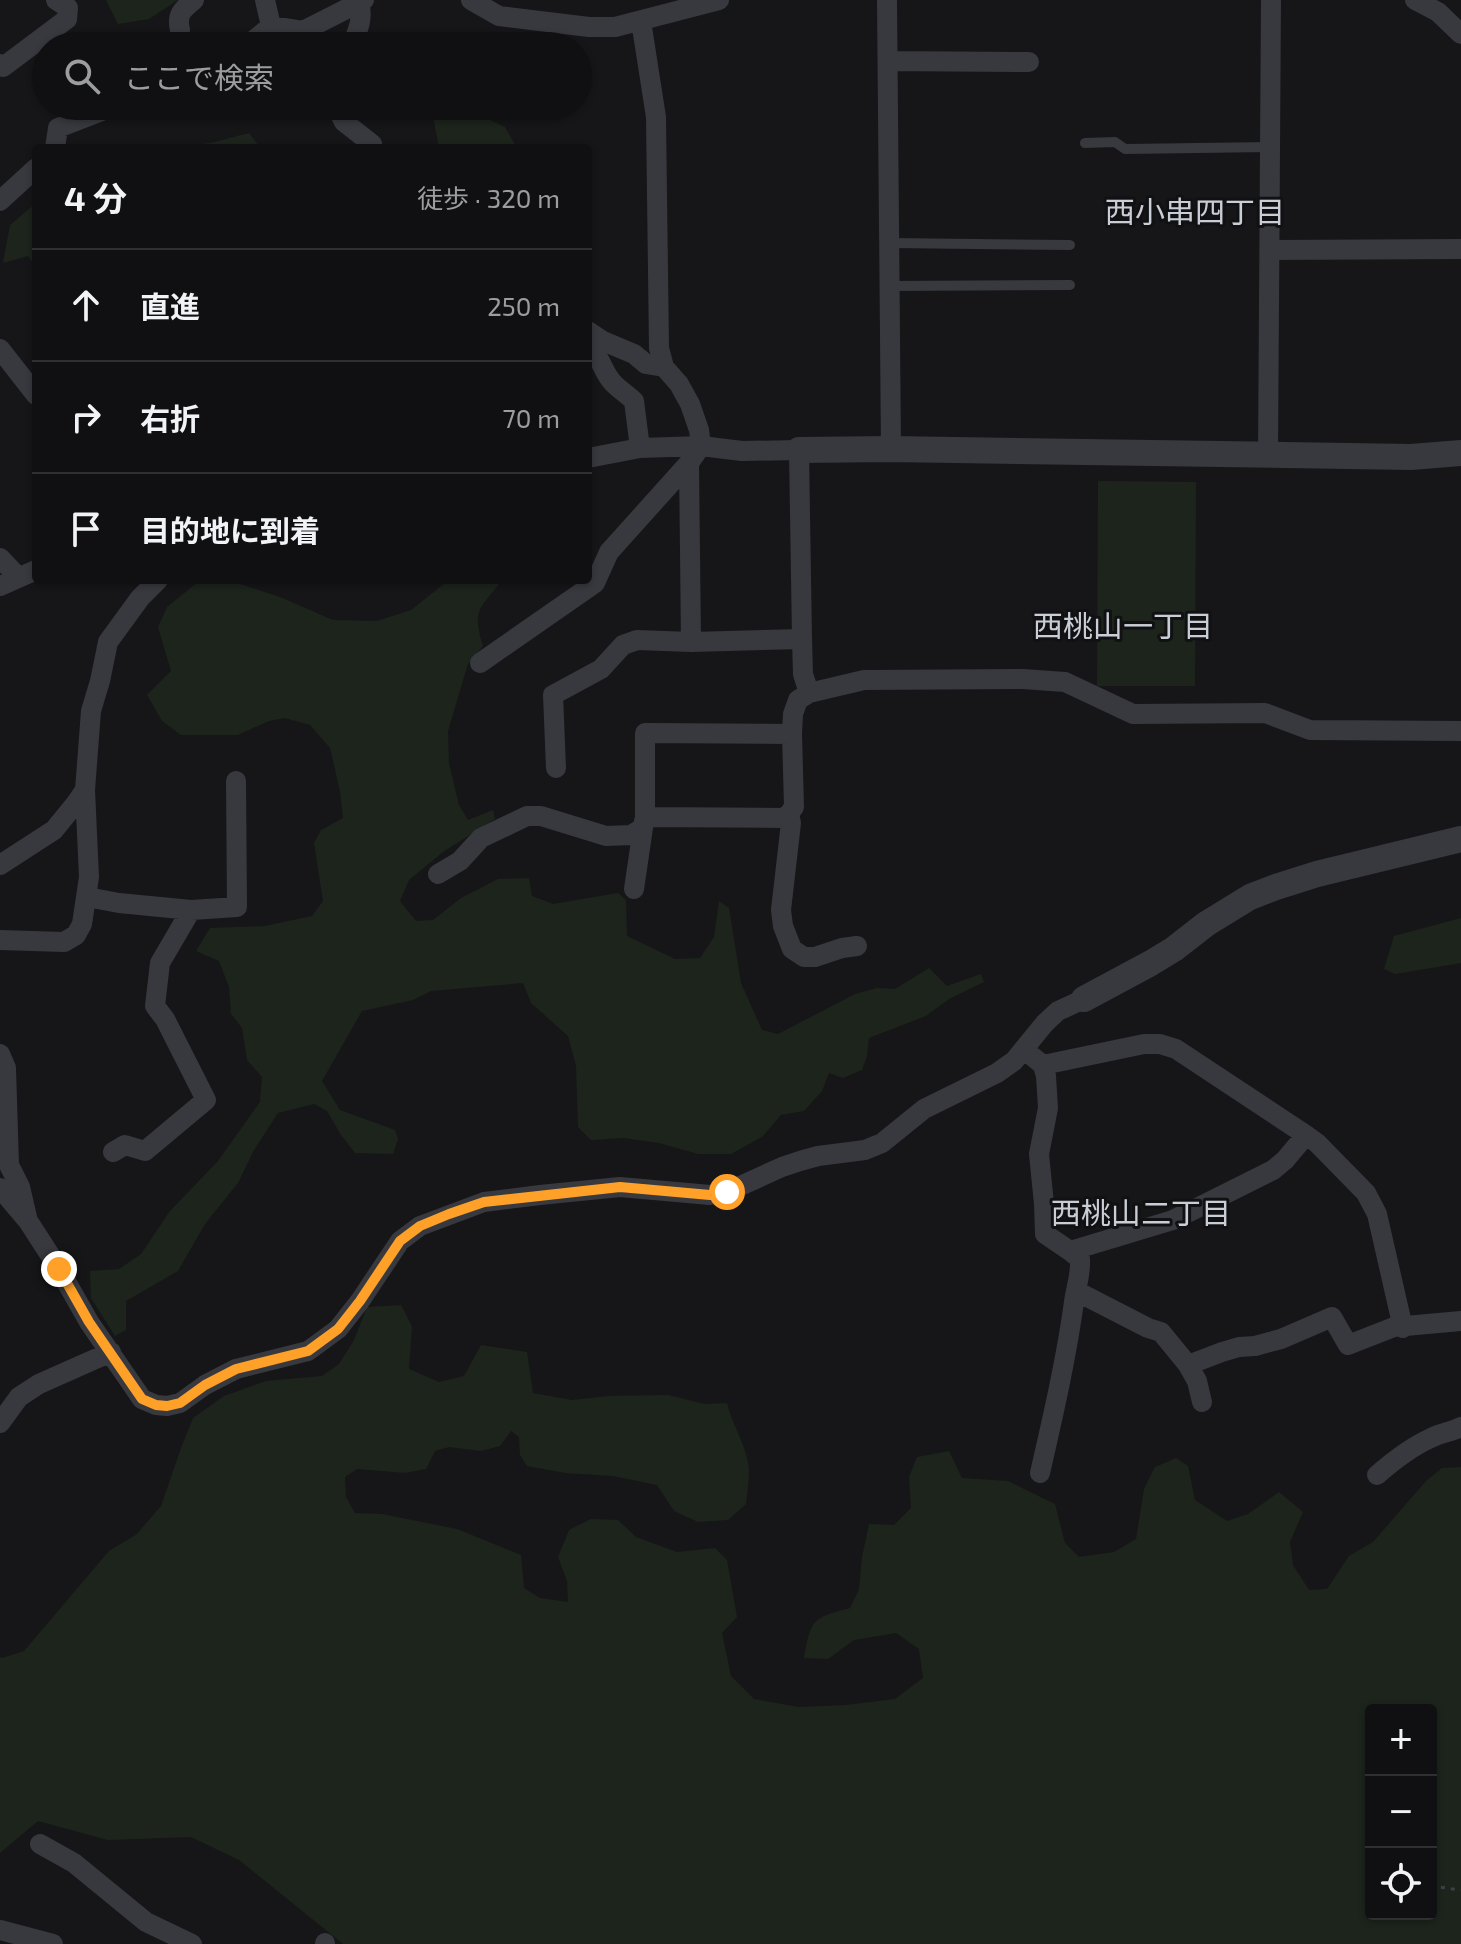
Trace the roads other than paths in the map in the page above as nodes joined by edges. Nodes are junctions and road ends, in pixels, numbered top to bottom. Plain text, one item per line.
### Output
1 (56, 0) edge
2 (194, 0) edge
3 (265, 0) edge
4 (471, 0) edge
5 (719, 0) edge
6 (887, 0) edge
7 (1271, 0) edge
8 (1415, 0) edge
9 (362, 1) edge
10 (1440, 6) edge
11 (641, 21) junction
12 (271, 26) junction
13 (180, 30) dead end
14 (50, 32) edge
15 (264, 32) edge
16 (357, 32) edge
17 (1461, 34) edge
18 (32, 45) edge
19 (888, 61) junction
20 (1029, 62) dead end
21 (0, 64) edge
22 (79, 120) edge
23 (343, 120) edge
24 (1085, 143) dead end
25 (56, 144) edge
26 (372, 144) edge
27 (1270, 147) junction
28 (32, 172) edge
29 (0, 201) edge
30 (889, 243) junction
31 (1070, 245) dead end
32 (1461, 249) edge
33 (1270, 250) junction
34 (1070, 285) dead end
35 (890, 286) junction
36 (592, 334) edge
37 (0, 349) edge
38 (592, 350) edge
39 (664, 367) junction
40 (32, 390) edge
41 (701, 446) junction
42 (640, 448) junction
43 (891, 449) junction
44 (799, 450) junction
45 (1461, 453) edge
46 (1268, 455) junction
47 (592, 457) edge
48 (689, 463) junction
49 (0, 558) edge
50 (18, 578) edge
51 (154, 584) edge
52 (802, 639) junction
53 (691, 642) junction
54 (480, 663) dead end
55 (809, 693) junction
56 (1461, 731) edge
57 (792, 734) junction
58 (556, 768) dead end
59 (236, 781) dead end
60 (85, 790) junction
61 (789, 814) junction
62 (644, 823) junction
63 (1461, 839) edge
64 (0, 865) edge
65 (438, 874) dead end
66 (634, 889) dead end
67 (87, 897) junction
68 (191, 910) junction
69 (0, 940) edge
70 (857, 946) dead end
71 (1084, 999) joint
72 (1022, 1052) junction
73 (0, 1054) edge
74 (1043, 1065) junction
75 (1306, 1135) junction
76 (113, 1152) dead end
77 (0, 1188) edge
78 (28, 1221) junction
79 (1130, 1232) junction
80 (1070, 1251) junction
81 (1078, 1281) junction
82 (1461, 1321) edge
83 (1403, 1328) junction
84 (111, 1352) junction
85 (1188, 1365) junction
86 (1202, 1402) dead end
87 (0, 1423) edge
88 (1461, 1427) edge
89 (1040, 1473) dead end
90 (1377, 1475) dead end
91 (40, 1844) dead end
92 (0, 1930) edge
93 (53, 1944) edge
94 (192, 1944) edge

1 - 14 street
2 - 13 street
3 - 12 street
4 - 11 street
5 - 11 street
6 - 19 street
7 - 27 street
8 - 10 street
9 - 12 street
9 - 16 street
10 - 17 street
11 - 39 street
12 - 15 street
18 - 21 street
19 - 20 street
19 - 30 street
22 - 25 street
23 - 26 street
24 - 27 lane
27 - 33 street
28 - 29 street
30 - 31 lane
30 - 35 street
32 - 33 street
33 - 46 street
34 - 35 lane
35 - 43 street
36 - 39 street
37 - 40 street
38 - 42 street
39 - 41 street
41 - 42 street
41 - 44 street
41 - 48 street
42 - 47 street
43 - 44 street
43 - 46 street
44 - 52 street
45 - 46 street
48 - 53 street
48 - 54 street
49 - 50 street
51 - 60 street
52 - 53 street
52 - 55 street
53 - 58 street
55 - 56 street
55 - 57 street
57 - 61 street
57 - 62 street
59 - 68 street
60 - 64 street
60 - 67 street
61 - 62 street
61 - 70 street
62 - 65 street
62 - 66 street
63 - 71 street
67 - 68 street
67 - 69 street
68 - 76 street
71 - 72 street
72 - 74 street
72 - 84 street
73 - 78 street
74 - 75 street
74 - 80 street
75 - 79 street
75 - 83 street
77 - 78 street
78 - 84 street
79 - 80 street
79 - 81 street
80 - 81 street
81 - 85 street
81 - 89 street
82 - 83 street
83 - 85 street
84 - 87 street
85 - 86 street
88 - 90 street
91 - 94 street
92 - 93 street

